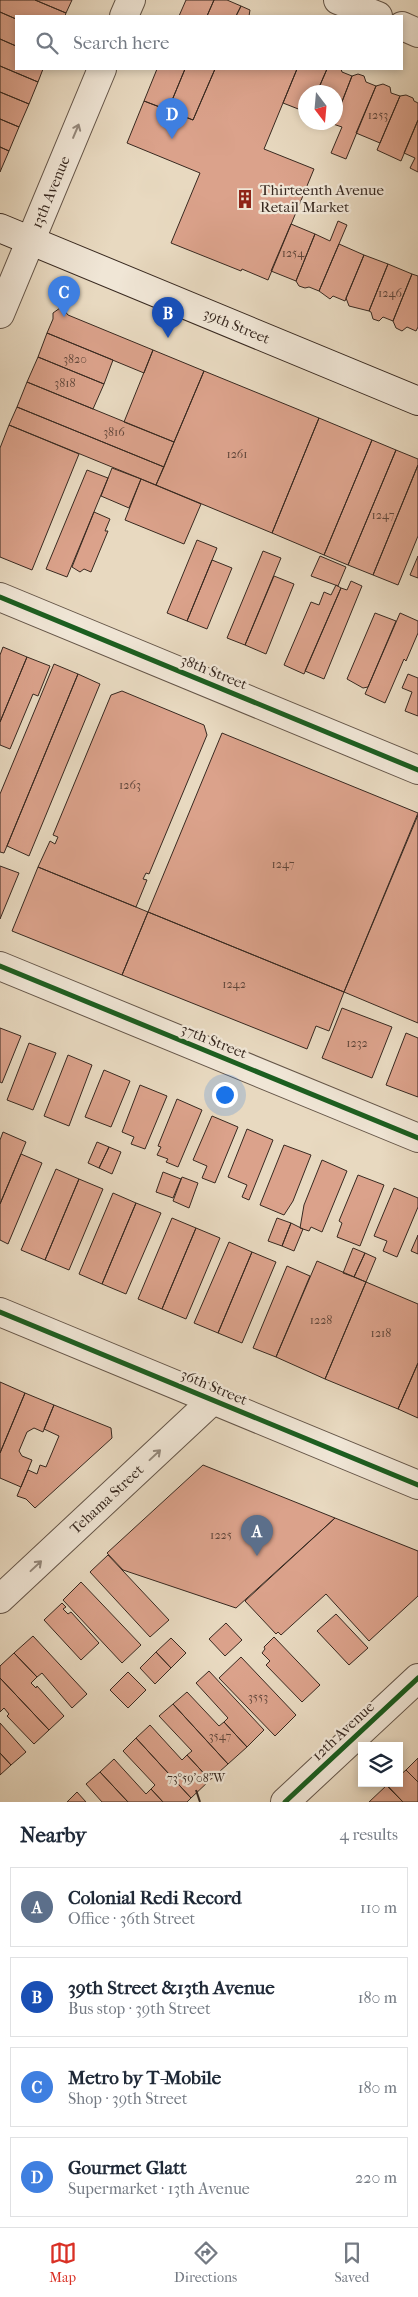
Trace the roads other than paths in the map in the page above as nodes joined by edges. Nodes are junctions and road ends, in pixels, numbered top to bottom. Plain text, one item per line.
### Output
1 (131, 0) edge
2 (338, 0) edge
3 (124, 15) edge
4 (376, 15) edge
5 (403, 26) edge
6 (418, 33) edge
7 (102, 70) edge
8 (0, 228) edge
9 (30, 241) junction
10 (0, 314) edge
11 (418, 401) edge
12 (0, 597) edge
13 (418, 770) edge
14 (0, 966) edge
15 (418, 1138) edge
16 (0, 1312) edge
17 (214, 1400) junction
18 (418, 1485) edge
19 (0, 1599) edge
20 (418, 1678) edge
21 (286, 1802) edge

1 - 3 street
2 - 4 street
5 - 6 street
9 -> 7 street, 13th Avenue
8 - 9 street, 39th Street
9 - 10 street, 13th Avenue
9 - 11 street, 39th Street
12 - 13 street, 38th Street
14 - 15 street, 37th Street
16 - 17 street, 36th Street
17 - 18 street, 36th Street
19 -> 17 street, Tehama Street
20 - 21 street, 12th Avenue

